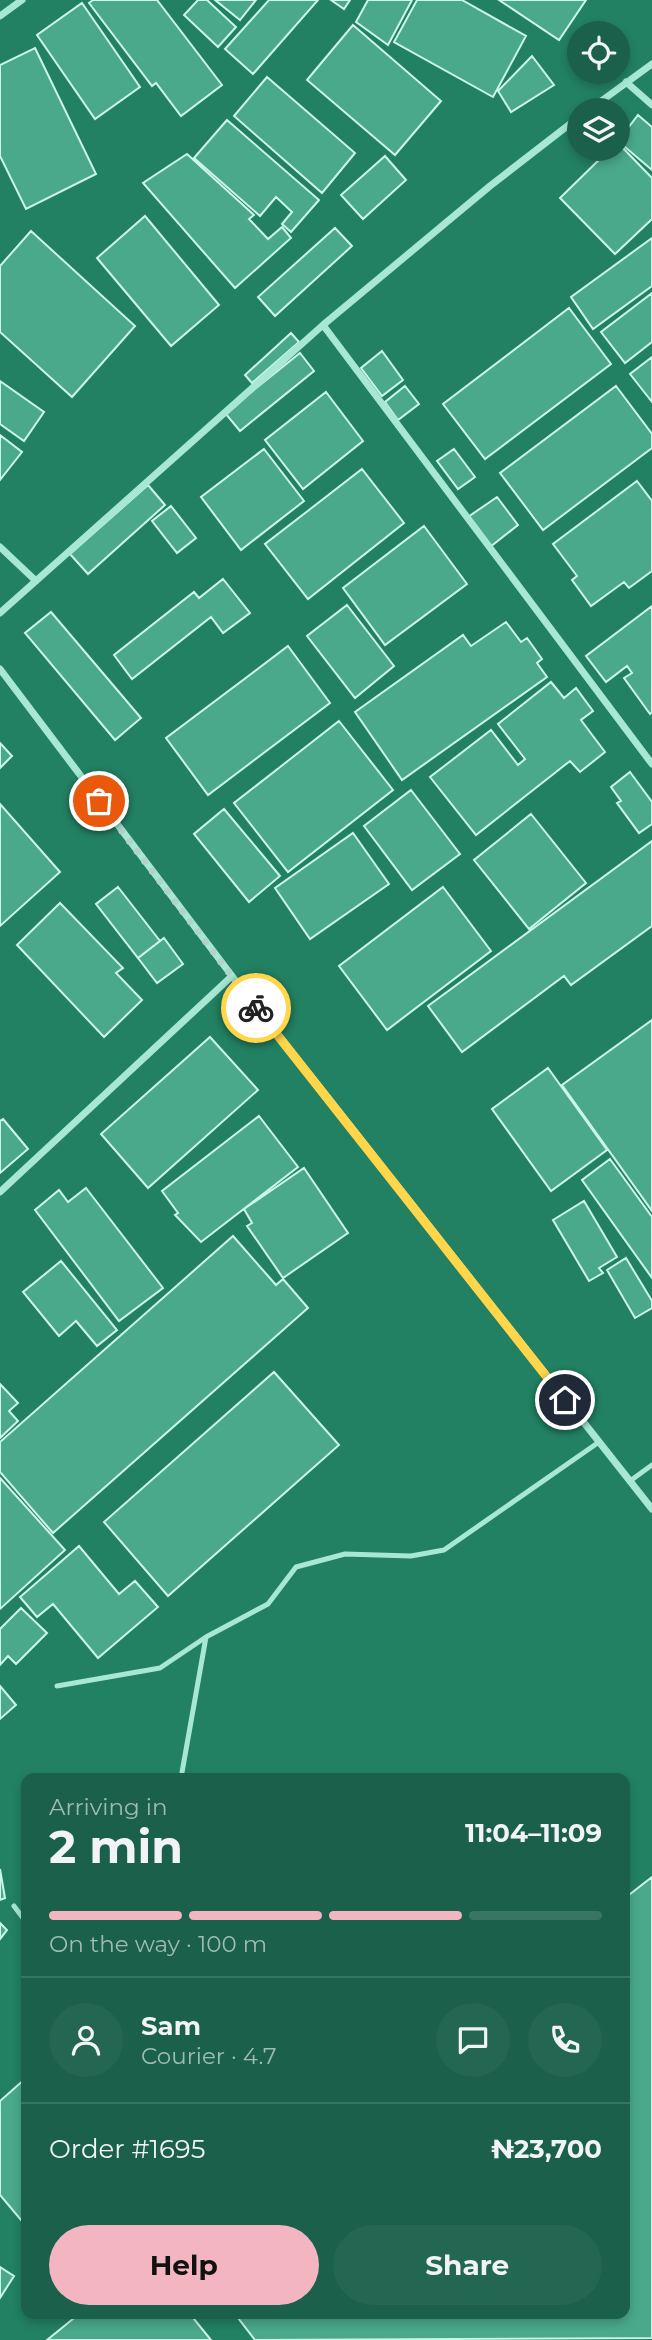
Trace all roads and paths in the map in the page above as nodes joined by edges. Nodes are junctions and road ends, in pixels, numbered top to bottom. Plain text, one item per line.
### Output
1 (22, 0) edge
2 (0, 16) edge
3 (652, 64) edge
4 (630, 79) edge
5 (623, 84) edge
6 (628, 84) edge
7 (605, 98) edge
8 (652, 105) edge
9 (567, 126) edge
10 (323, 325) junction
11 (0, 547) edge
12 (36, 581) junction
13 (0, 613) edge
14 (0, 669) edge
15 (652, 764) edge
16 (232, 976) junction
17 (0, 1192) edge
18 (599, 1442) junction
19 (652, 1465) edge
20 (630, 1481) junction
21 (652, 1509) edge
22 (206, 1637) junction
23 (57, 1686) dead end
24 (182, 1773) edge
25 (14, 1906) dead end
26 (21, 1915) edge

1 - 2 street
3 - 4 street
5 - 7 street
6 - 8 street
9 - 10 street
10 - 12 street
10 - 15 street
11 - 12 street
12 - 13 street
14 - 16 street
16 - 17 street
16 - 18 street
18 - 20 street
18 - 22 lane
19 - 20 lane
20 - 21 street
22 - 23 lane
22 - 24 lane
25 - 26 lane

